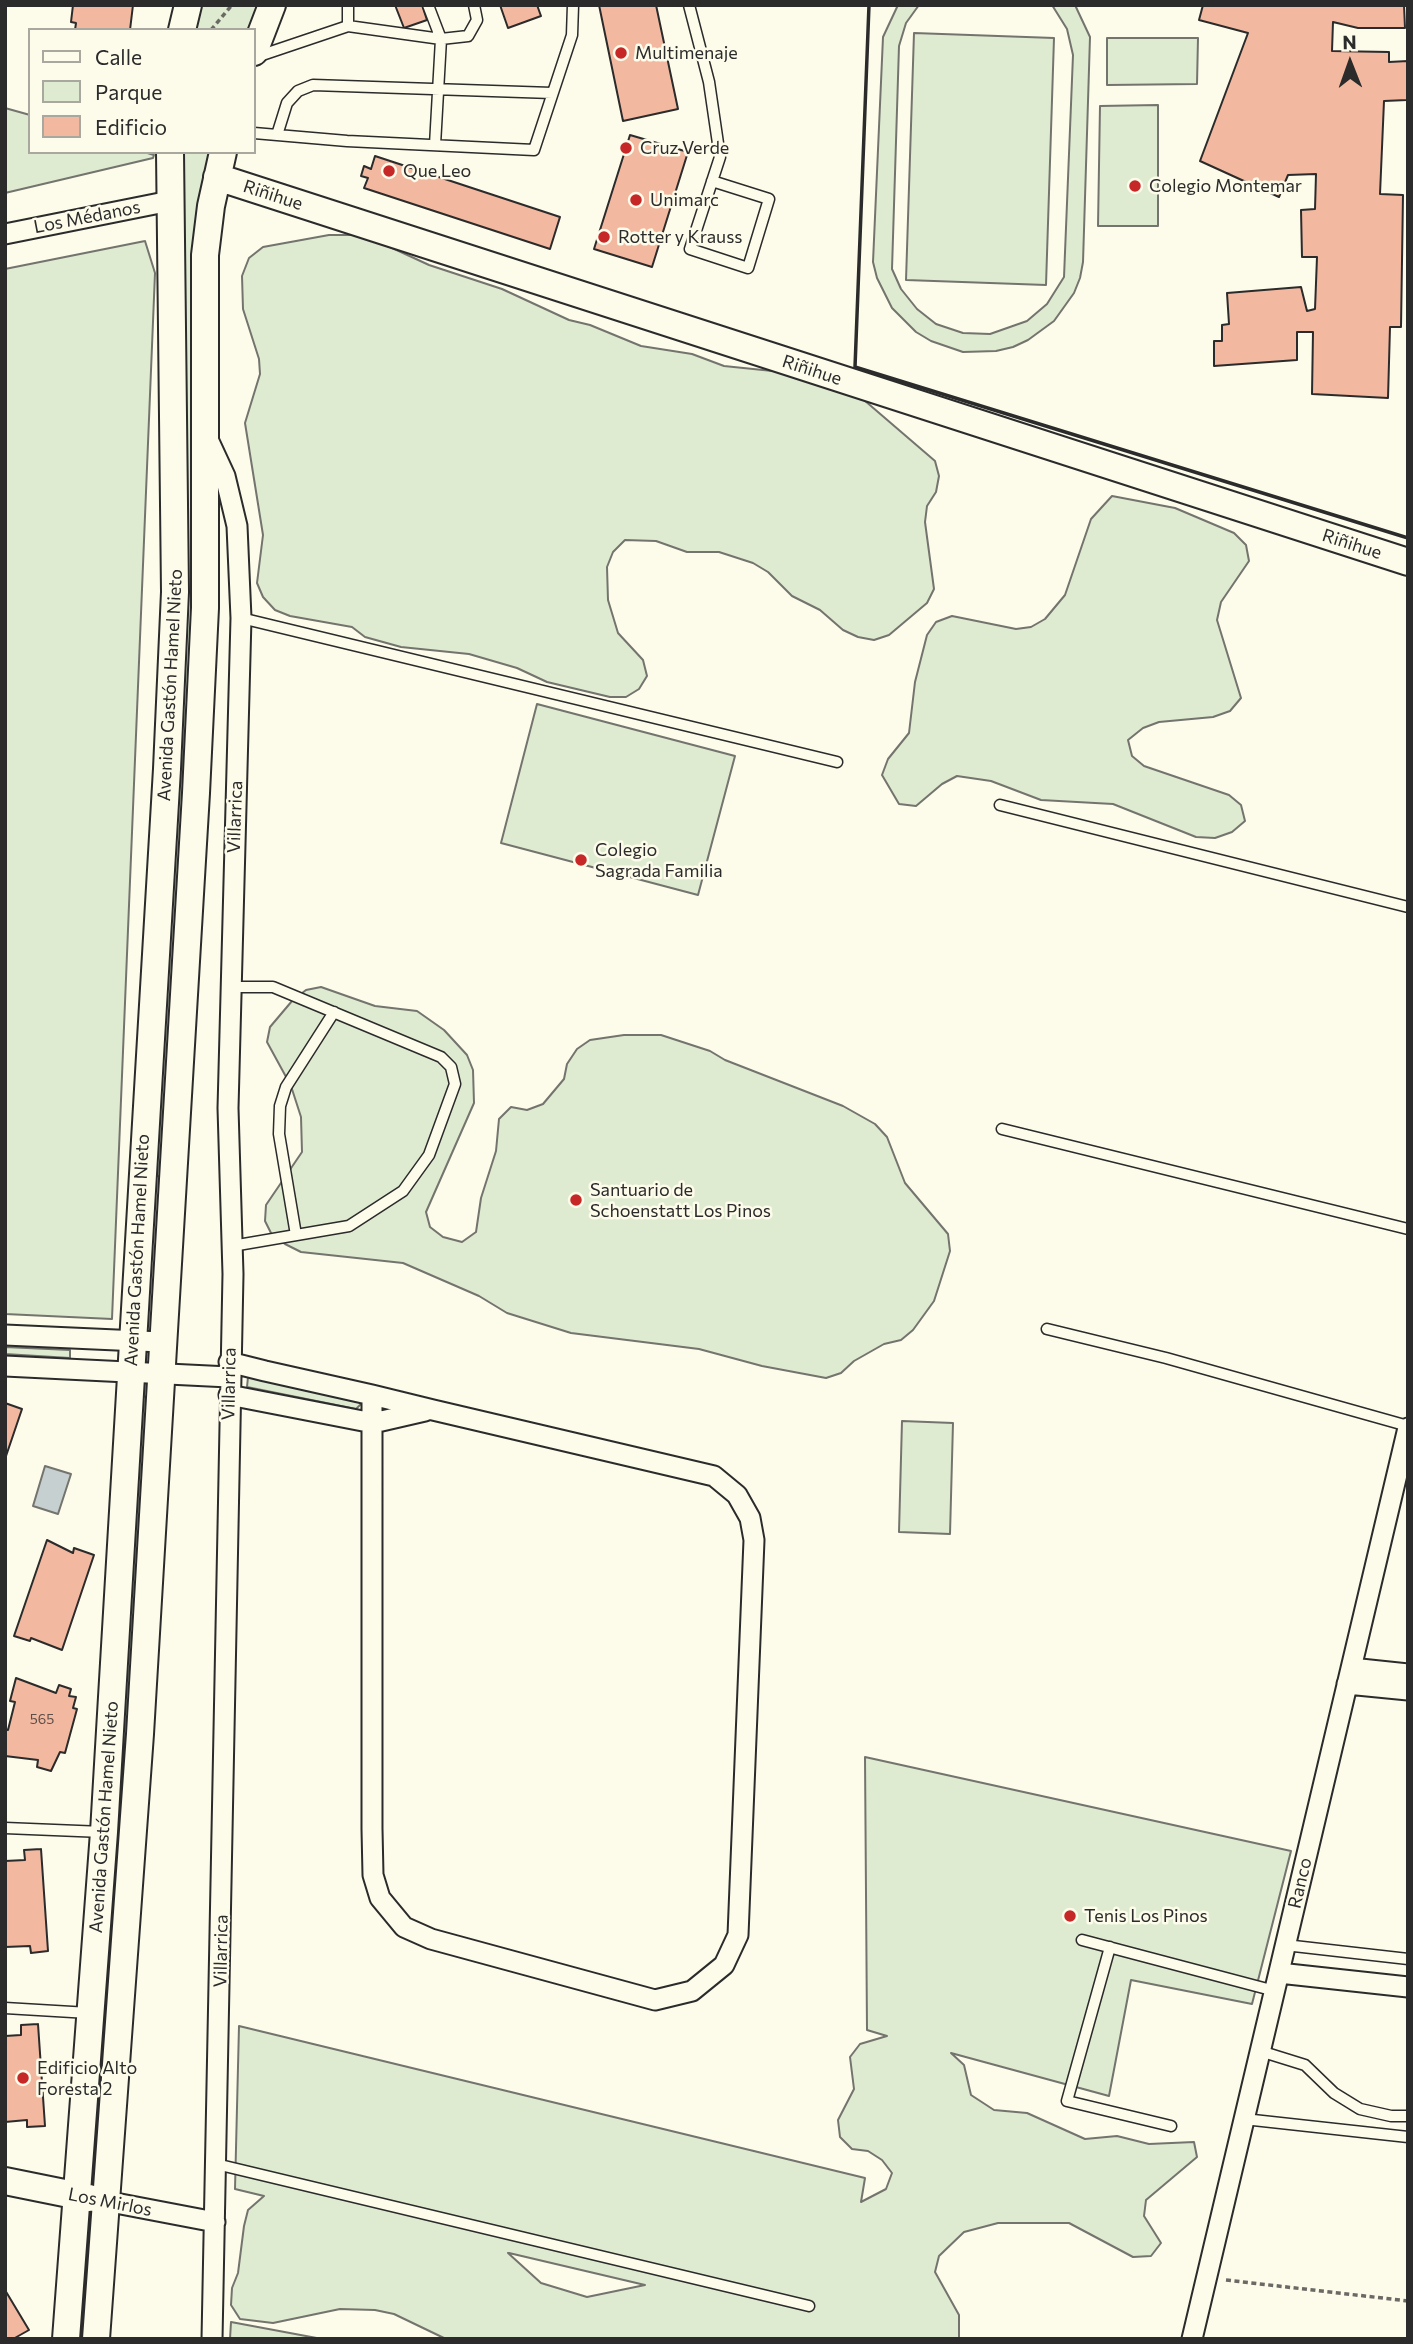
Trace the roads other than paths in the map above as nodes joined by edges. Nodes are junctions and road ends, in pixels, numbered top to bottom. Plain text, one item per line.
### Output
1 (188, 5) edge
2 (272, 5) edge
3 (348, 5) edge
4 (428, 5) edge
5 (474, 5) edge
6 (573, 5) edge
7 (690, 5) edge
8 (348, 26) junction
9 (182, 28) edge
10 (441, 39) junction
11 (256, 49) edge
12 (256, 54) edge
13 (436, 88) junction
14 (552, 93) junction
15 (256, 133) edge
16 (277, 135) junction
17 (435, 145) junction
18 (170, 157) edge
19 (220, 165) edge
20 (712, 181) junction
21 (170, 201) junction
22 (5, 234) edge
23 (206, 435) junction
24 (1408, 562) edge
25 (241, 618) junction
26 (837, 762) dead end
27 (1000, 805) dead end
28 (1408, 906) edge
29 (231, 987) junction
30 (334, 1012) junction
31 (1002, 1129) dead end
32 (1408, 1229) edge
33 (296, 1235) junction
34 (232, 1246) junction
35 (1047, 1329) dead end
36 (5, 1335) edge
37 (131, 1341) junction
38 (161, 1342) junction
39 (5, 1366) edge
40 (129, 1372) junction
41 (159, 1374) junction
42 (229, 1378) junction
43 (372, 1395) junction
44 (433, 1410) junction
45 (373, 1423) junction
46 (1408, 1427) edge
47 (1400, 1491) edge
48 (1408, 1674) edge
49 (1349, 1676) junction
50 (1408, 1690) edge
51 (5, 1828) edge
52 (104, 1832) junction
53 (1082, 1940) dead end
54 (1285, 1945) junction
55 (1110, 1947) junction
56 (1408, 1959) edge
57 (1277, 1982) junction
58 (1408, 1987) edge
59 (5, 2008) edge
60 (90, 2013) junction
61 (1261, 2051) junction
62 (1408, 2116) edge
63 (1244, 2119) junction
64 (1171, 2126) dead end
65 (1408, 2137) edge
66 (216, 2164) junction
67 (5, 2181) edge
68 (75, 2195) junction
69 (105, 2201) junction
70 (215, 2222) junction
71 (809, 2306) dead end
72 (66, 2339) edge
73 (96, 2339) edge
74 (212, 2339) edge
75 (1192, 2339) edge

1 - 9 main road
2 - 11 main road
3 - 8 lane
4 - 10 lane
5 - 10 lane
6 - 14 lane
7 - 20 lane
8 - 10 lane
8 - 12 lane
10 - 13 lane
13 - 14 lane
13 - 16 lane
13 - 17 lane
14 - 17 lane
15 - 16 lane
16 - 17 lane
18 - 21 main road, Avenida Gastón Hamel Nieto
19 - 23 main road, Avenida Gastón Hamel Nieto
19 - 24 main road, Riñihue
20 - 20 lane
21 - 22 street, Los Médanos
21 - 37 main road, Avenida Gastón Hamel Nieto
23 - 25 street, Villarrica
23 - 38 main road, Avenida Gastón Hamel Nieto
25 - 26 lane
25 - 29 street, Villarrica
27 - 28 lane
29 - 30 lane
29 - 34 street, Villarrica
30 - 33 lane
30 - 33 lane
31 - 32 lane
33 - 34 lane
34 - 42 street, Villarrica
35 - 46 lane
36 - 37 street
37 - 38 street
37 - 40 main road, Avenida Gastón Hamel Nieto
38 - 41 main road, Avenida Gastón Hamel Nieto
39 - 40 street
40 - 41 street
40 - 52 main road, Avenida Gastón Hamel Nieto
41 - 42 street
41 - 69 main road, Avenida Gastón Hamel Nieto
42 - 43 street
42 - 45 street
42 - 66 street, Villarrica
43 - 44 street
43 - 45 street
44 - 45 street
44 - 45 street
46 - 47 street, Ranco
47 - 49 street, Ranco
48 - 49 street
49 - 50 street
49 - 54 street, Ranco
51 - 52 lane
52 - 60 main road, Avenida Gastón Hamel Nieto
53 - 55 lane
54 - 56 lane
54 - 57 street, Ranco
55 - 57 lane
55 - 64 lane
57 - 58 street
57 - 61 street, Ranco
59 - 60 lane
60 - 68 main road, Avenida Gastón Hamel Nieto
61 - 62 lane
61 - 63 street, Ranco
63 - 65 lane
63 - 75 street, Ranco
66 - 70 street, Villarrica
66 - 71 lane
67 - 68 main road, Los Mirlos
68 - 69 main road, Los Mirlos
68 - 72 main road, Avenida Gastón Hamel Nieto
69 - 70 street, Los Mirlos
69 - 73 main road, Avenida Gastón Hamel Nieto
70 - 74 street, Villarrica

